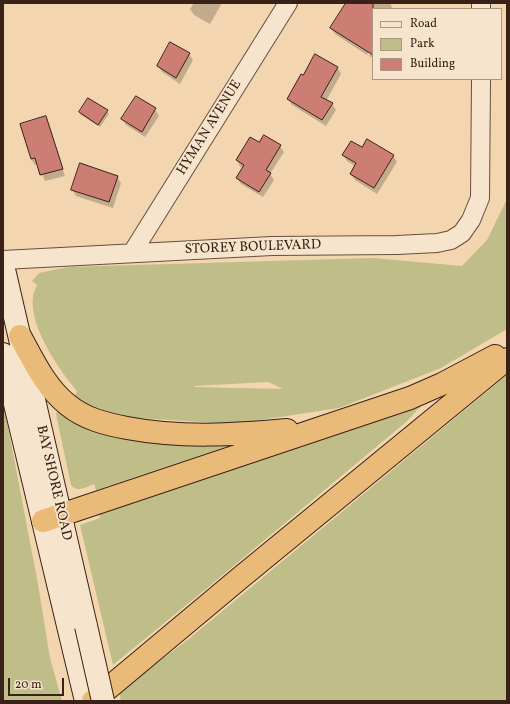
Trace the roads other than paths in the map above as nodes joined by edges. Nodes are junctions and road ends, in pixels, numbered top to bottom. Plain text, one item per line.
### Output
1 (288, 3) edge
2 (480, 80) edge
3 (132, 253) junction
4 (3, 260) edge
5 (3, 265) edge
6 (20, 336) junction
7 (507, 350) edge
8 (3, 354) edge
9 (507, 359) edge
10 (326, 426) junction
11 (51, 519) junction
12 (78, 633) junction
13 (86, 701) edge
14 (93, 701) edge
15 (103, 701) edge

1 - 3 street, HYMAN AVENUE
2 - 3 street, STOREY BOULEVARD
3 - 4 street, STOREY BOULEVARD
5 - 6 main road, BAY SHORE ROAD
6 - 10 highway
6 - 11 main road, BAY SHORE ROAD
7 - 10 highway
8 - 11 main road, BAY SHORE ROAD
9 - 14 highway
10 - 11 highway
11 - 12 main road, BAY SHORE ROAD
12 - 13 main road, BAY SHORE ROAD
12 - 15 main road, BAY SHORE ROAD, bridge

